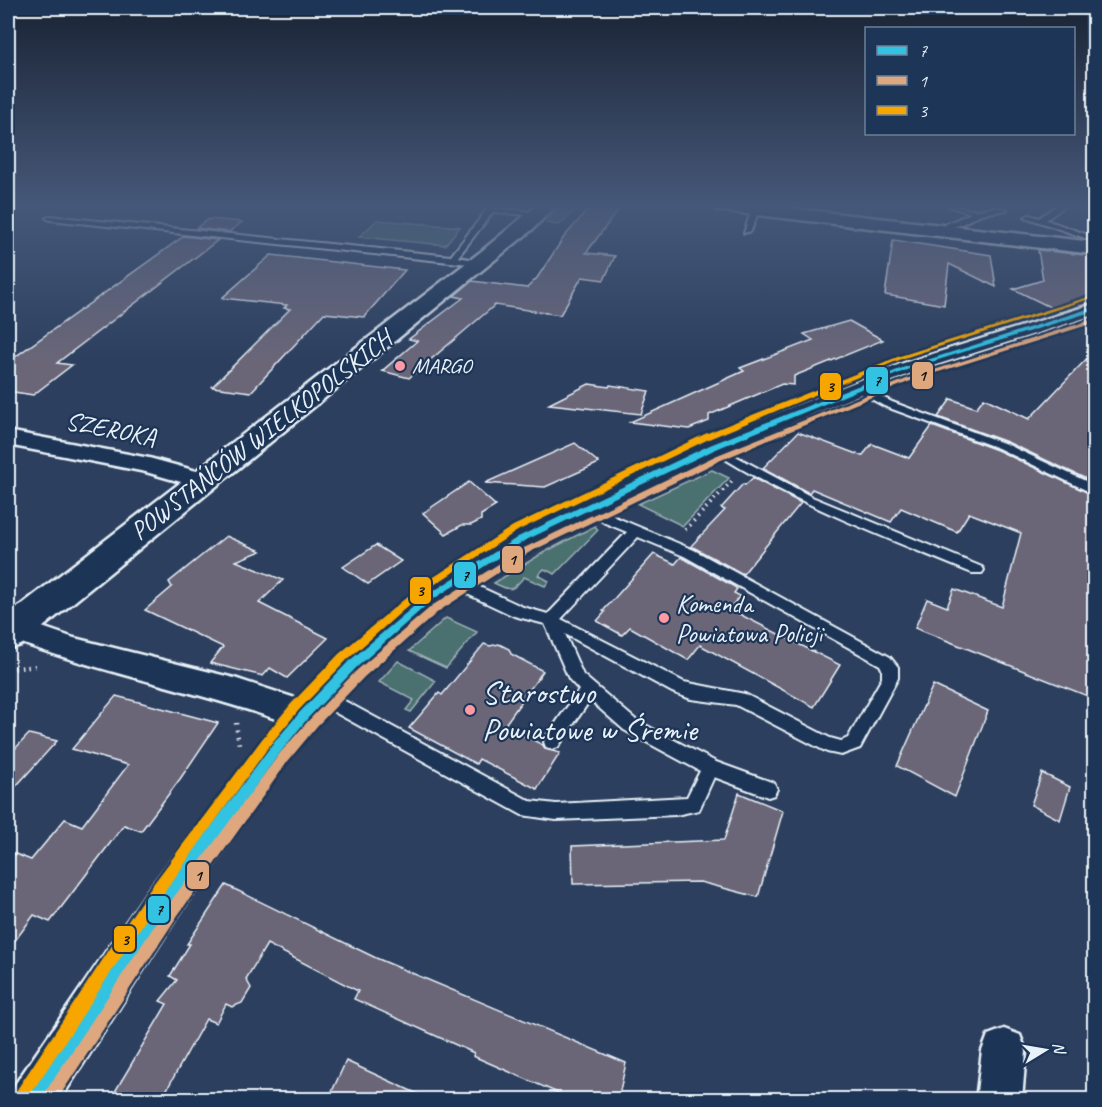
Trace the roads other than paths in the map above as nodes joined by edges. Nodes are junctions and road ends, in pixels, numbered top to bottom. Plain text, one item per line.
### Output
1 (440, 258) edge
2 (483, 258) edge
3 (453, 259) joint
4 (478, 263) junction
5 (1095, 309) edge
6 (857, 387) junction
7 (8, 438) edge
8 (713, 447) junction
9 (202, 480) junction
10 (1095, 489) edge
11 (588, 506) junction
12 (636, 531) junction
13 (977, 570) dead end
14 (453, 581) junction
15 (551, 620) junction
16 (12, 632) edge
17 (588, 689) junction
18 (313, 706) junction
19 (552, 741) dead end
20 (710, 768) junction
21 (768, 789) dead end
22 (1004, 1051) dead end
23 (33, 1100) edge
24 (999, 1100) edge

1 - 3 lane
2 - 4 street, POWSTAŃCÓW WIELKOPOLSKICH
3 - 4 lane
4 - 9 street, POWSTAŃCÓW WIELKOPOLSKICH
5 - 6 street
6 - 8 street
6 - 10 lane
7 - 9 street, SZEROKA
8 - 11 street
8 - 13 lane
9 - 16 street, POWSTAŃCÓW WIELKOPOLSKICH
11 - 12 lane
11 - 14 street
12 - 15 lane
12 - 15 lane
14 - 15 lane
14 - 18 street
15 - 17 lane
16 - 18 street
17 - 19 lane
17 - 20 lane
18 - 20 lane
18 - 23 street
20 - 21 lane
22 - 24 street

